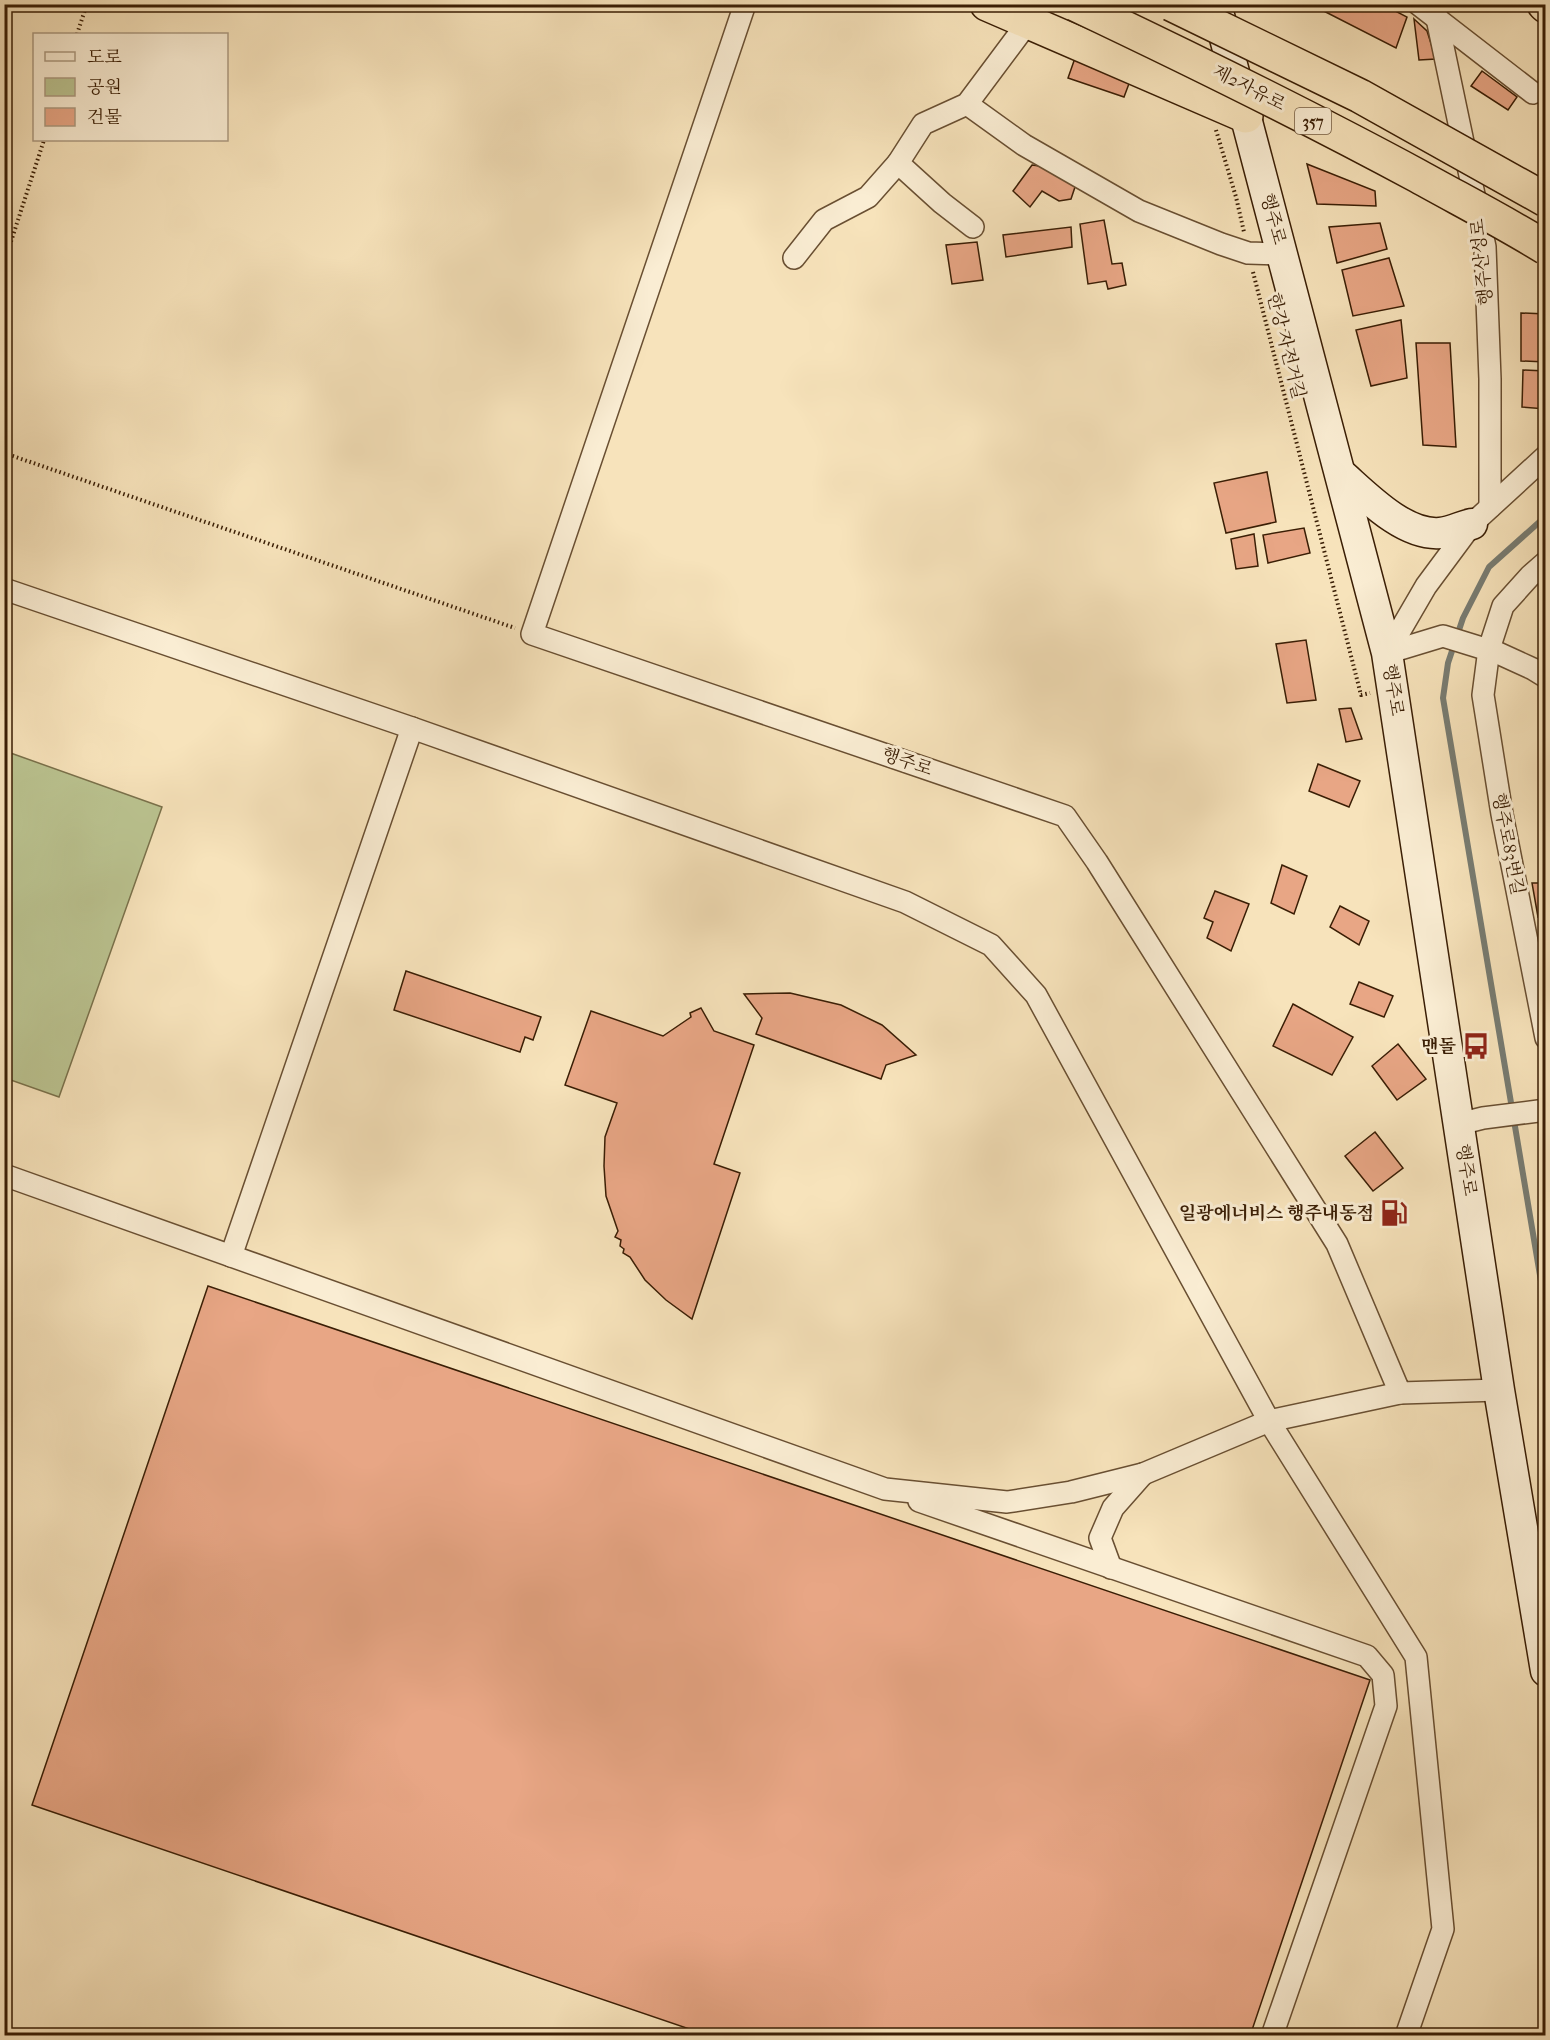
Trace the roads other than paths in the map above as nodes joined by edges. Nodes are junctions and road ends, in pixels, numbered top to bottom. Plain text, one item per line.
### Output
1 (745, 4) edge
2 (987, 4) edge
3 (1074, 4) edge
4 (1172, 4) edge
5 (1216, 4) edge
6 (1418, 4) edge
7 (1436, 12) edge
8 (1020, 33) dead end
9 (1533, 93) dead end
10 (967, 104) junction
11 (1246, 116) junction
12 (898, 163) junction
13 (1545, 200) edge
14 (973, 227) dead end
15 (1545, 248) edge
16 (1283, 254) junction
17 (794, 258) dead end
18 (1545, 456) edge
19 (1341, 474) junction
20 (1481, 515) junction
21 (1545, 561) edge
22 (4, 588) edge
23 (1489, 649) junction
24 (1387, 652) junction
25 (1545, 677) edge
26 (412, 728) junction
27 (1545, 1038) edge
28 (1543, 1110) edge
29 (1471, 1121) junction
30 (4, 1175) edge
31 (231, 1256) junction
32 (1500, 1390) junction
33 (1400, 1393) junction
34 (1269, 1421) junction
35 (1143, 1473) junction
36 (885, 1489) junction
37 (1111, 1568) junction
38 (1545, 1671) edge
39 (1272, 2036) edge
40 (1406, 2036) edge

1 - 33 street, 행주로
2 - 11 highway
3 - 15 highway, 제2자유로 / 357, bridge
4 - 13 highway, 357, bridge
5 - 11 main road, 행주로
6 - 7 street
7 - 9 street
7 - 20 street, 행주산성로
8 - 10 street
10 - 12 street
10 - 16 street
11 - 16 main road, 행주로
12 - 14 street
12 - 17 street
16 - 19 main road, 행주로
18 - 20 street
19 - 20 main road
19 - 24 main road, 행주로
20 - 24 street
21 - 23 street, 행주로83번길
22 - 26 street
23 - 24 street
23 - 25 street
23 - 27 street, 행주로83번길
24 - 29 main road, 행주로
26 - 31 street
26 - 34 street
28 - 29 street
29 - 32 main road, 행주로
30 - 31 street
31 - 36 street
32 - 33 street
32 - 38 main road, 행주로
33 - 34 street
34 - 35 street
34 - 40 street
35 - 36 street
35 - 37 street
36 - 37 street
37 - 39 street

